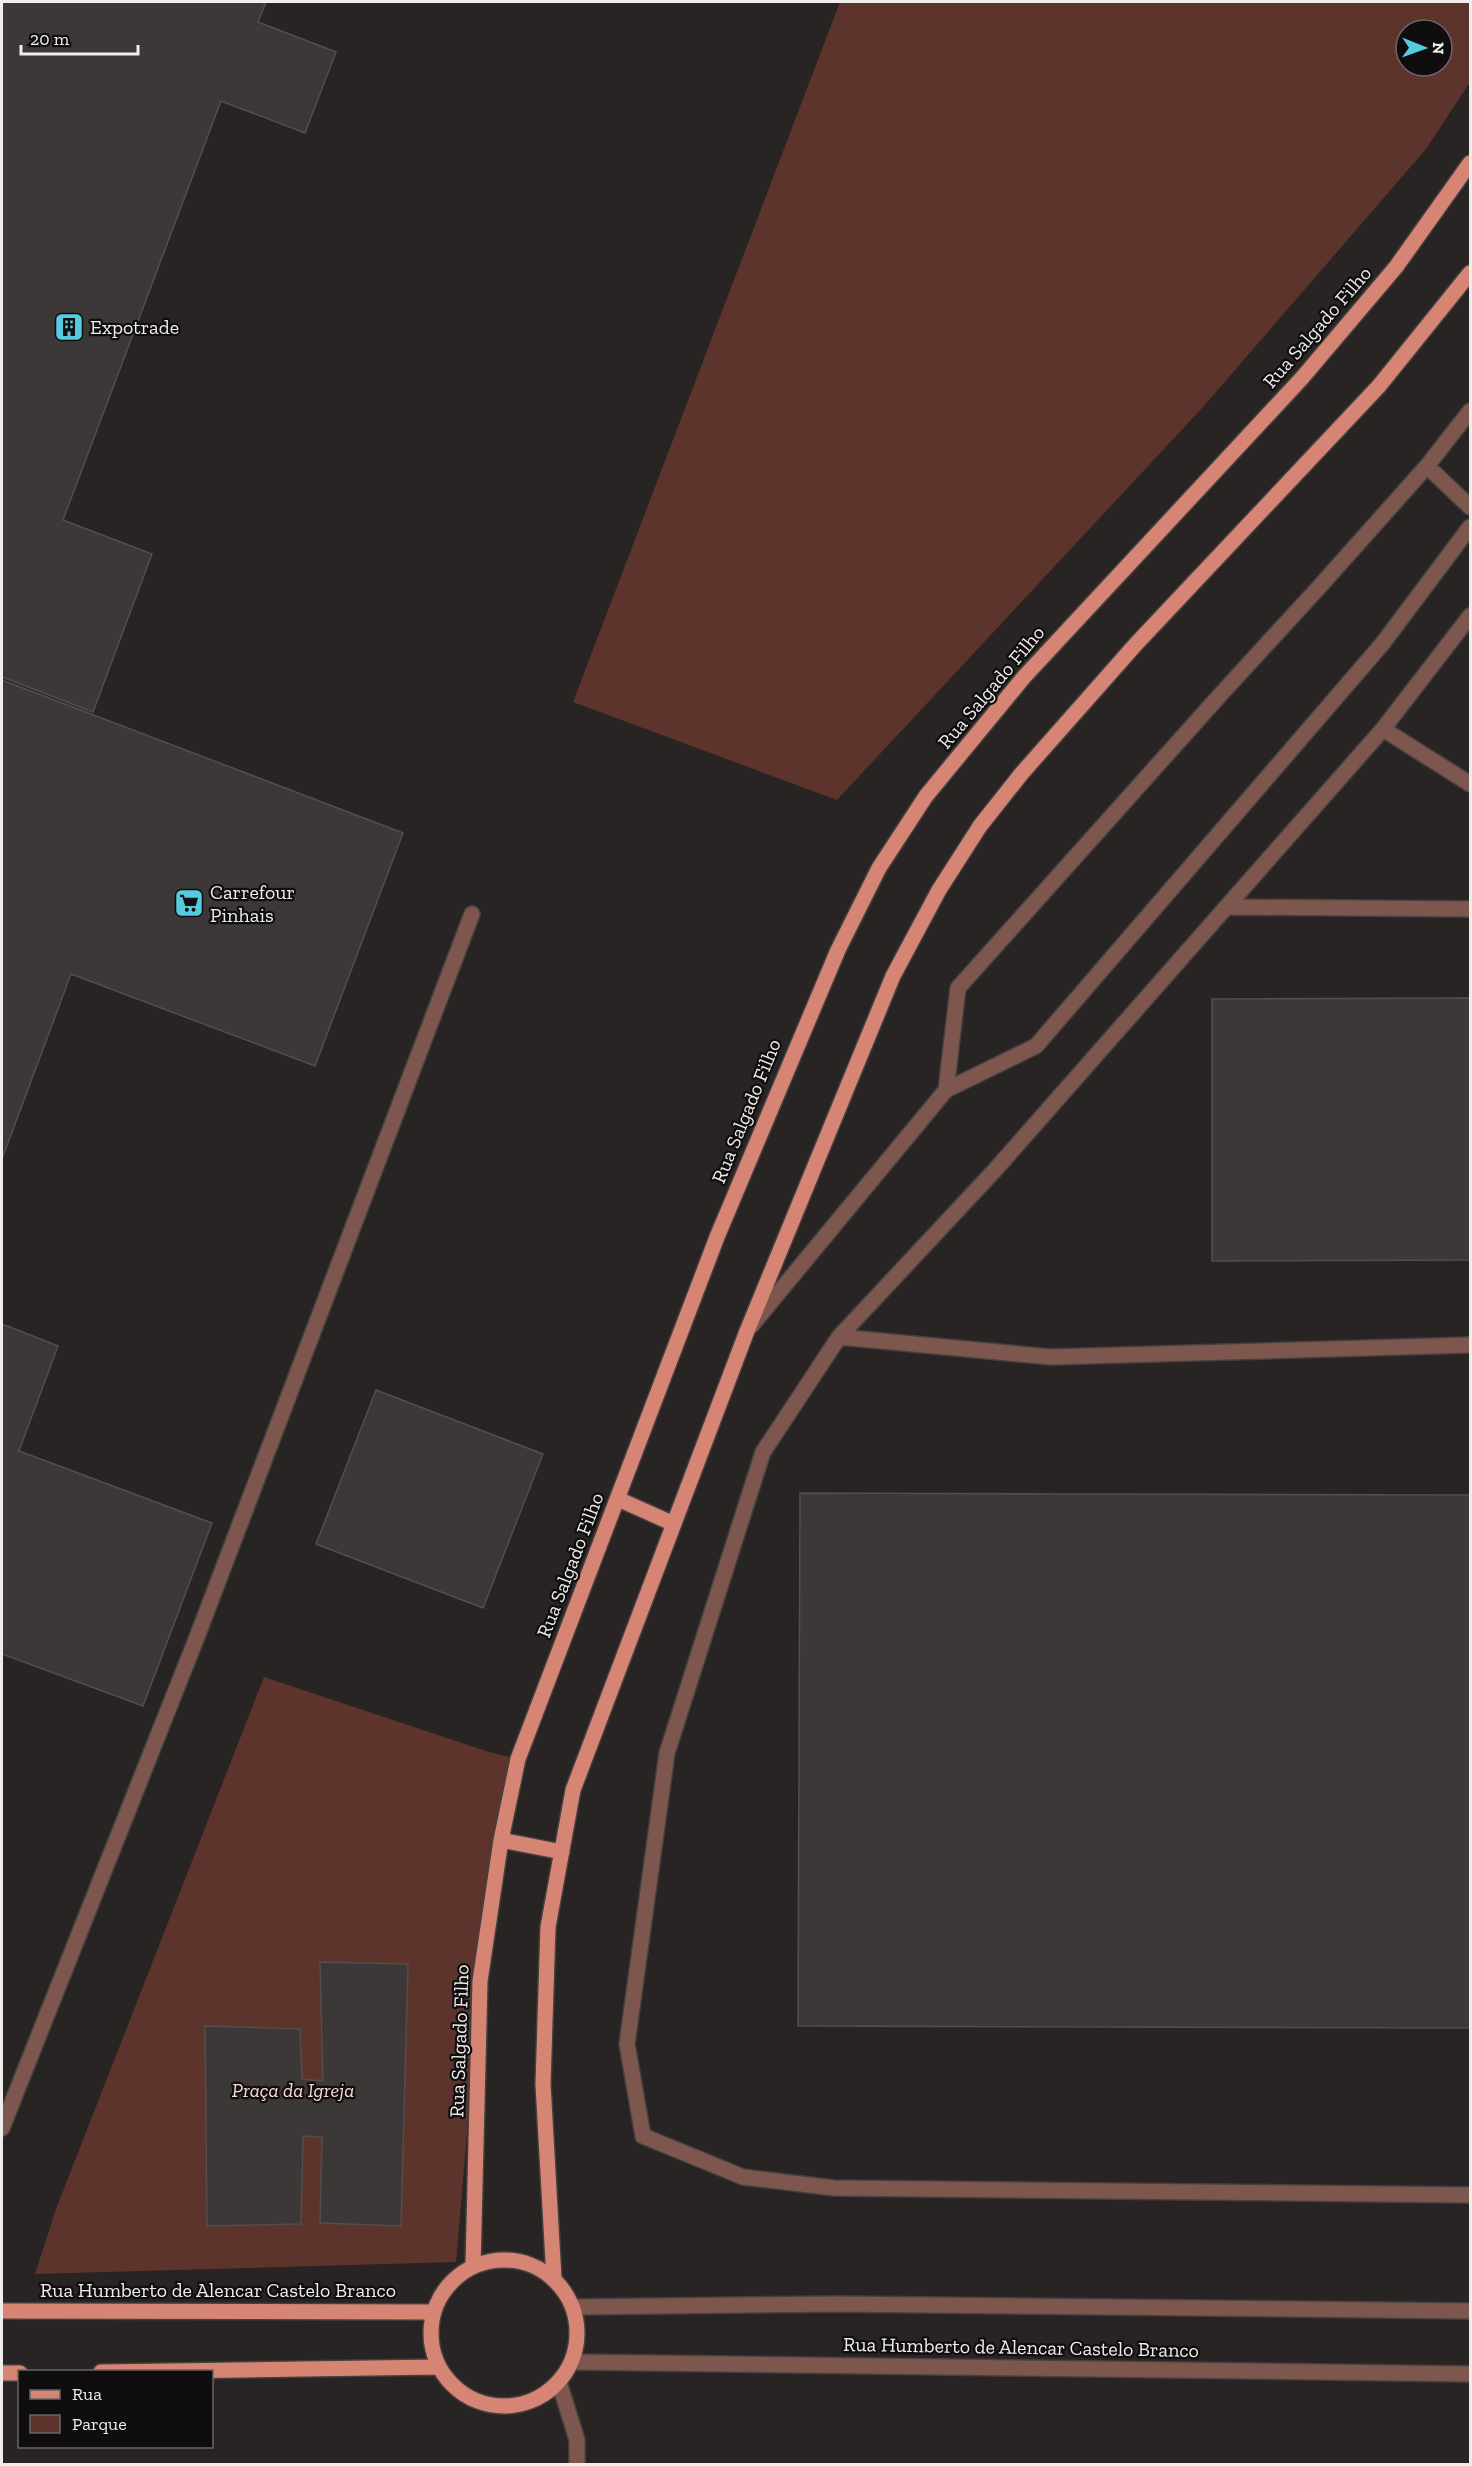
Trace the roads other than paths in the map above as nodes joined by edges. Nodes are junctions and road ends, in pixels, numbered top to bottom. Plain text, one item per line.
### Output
1 (1470, 163) edge
2 (1470, 273) edge
3 (1470, 411) edge
4 (1427, 466) junction
5 (1470, 507) edge
6 (1470, 527) edge
7 (1470, 616) edge
8 (1383, 729) junction
9 (1470, 784) edge
10 (1226, 907) junction
11 (1470, 909) edge
12 (471, 914) dead end
13 (946, 1090) junction
14 (747, 1330) junction
15 (839, 1337) junction
16 (1470, 1345) edge
17 (618, 1499) junction
18 (674, 1524) junction
19 (501, 1840) junction
20 (562, 1852) junction
21 (2, 2128) edge
22 (1470, 2195) edge
23 (473, 2266) junction
24 (554, 2279) junction
25 (573, 2307) junction
26 (2, 2311) edge
27 (1470, 2311) edge
28 (434, 2312) junction
29 (572, 2362) junction
30 (438, 2367) junction
31 (213, 2370) edge
32 (2, 2373) edge
33 (18, 2373) edge
34 (1470, 2374) edge
35 (559, 2382) junction
36 (577, 2464) edge

1 - 17 main road, Rua Salgado Filho
2 - 14 main road
3 - 4 street
4 - 5 street
4 - 13 street
6 - 13 street
7 - 8 street
8 - 9 street
8 - 10 street
10 - 11 street
10 - 15 street
12 - 21 street
13 - 14 street
14 - 18 main road
15 - 16 street
15 - 22 street
17 - 18 main road
17 - 19 main road, Rua Salgado Filho
18 - 20 main road
19 - 20 main road
19 - 23 main road, Rua Salgado Filho
20 - 24 main road
23 - 24 main road
23 - 28 main road
24 - 25 main road
25 - 27 street, Rua Humberto de Alencar Castelo Branco
25 - 29 main road
26 - 28 main road, Rua Humberto de Alencar Castelo Branco
28 - 30 main road
29 - 34 street, Rua Humberto de Alencar Castelo Branco
29 - 35 main road
30 - 31 main road
30 - 35 main road
32 - 33 main road
35 - 36 street

